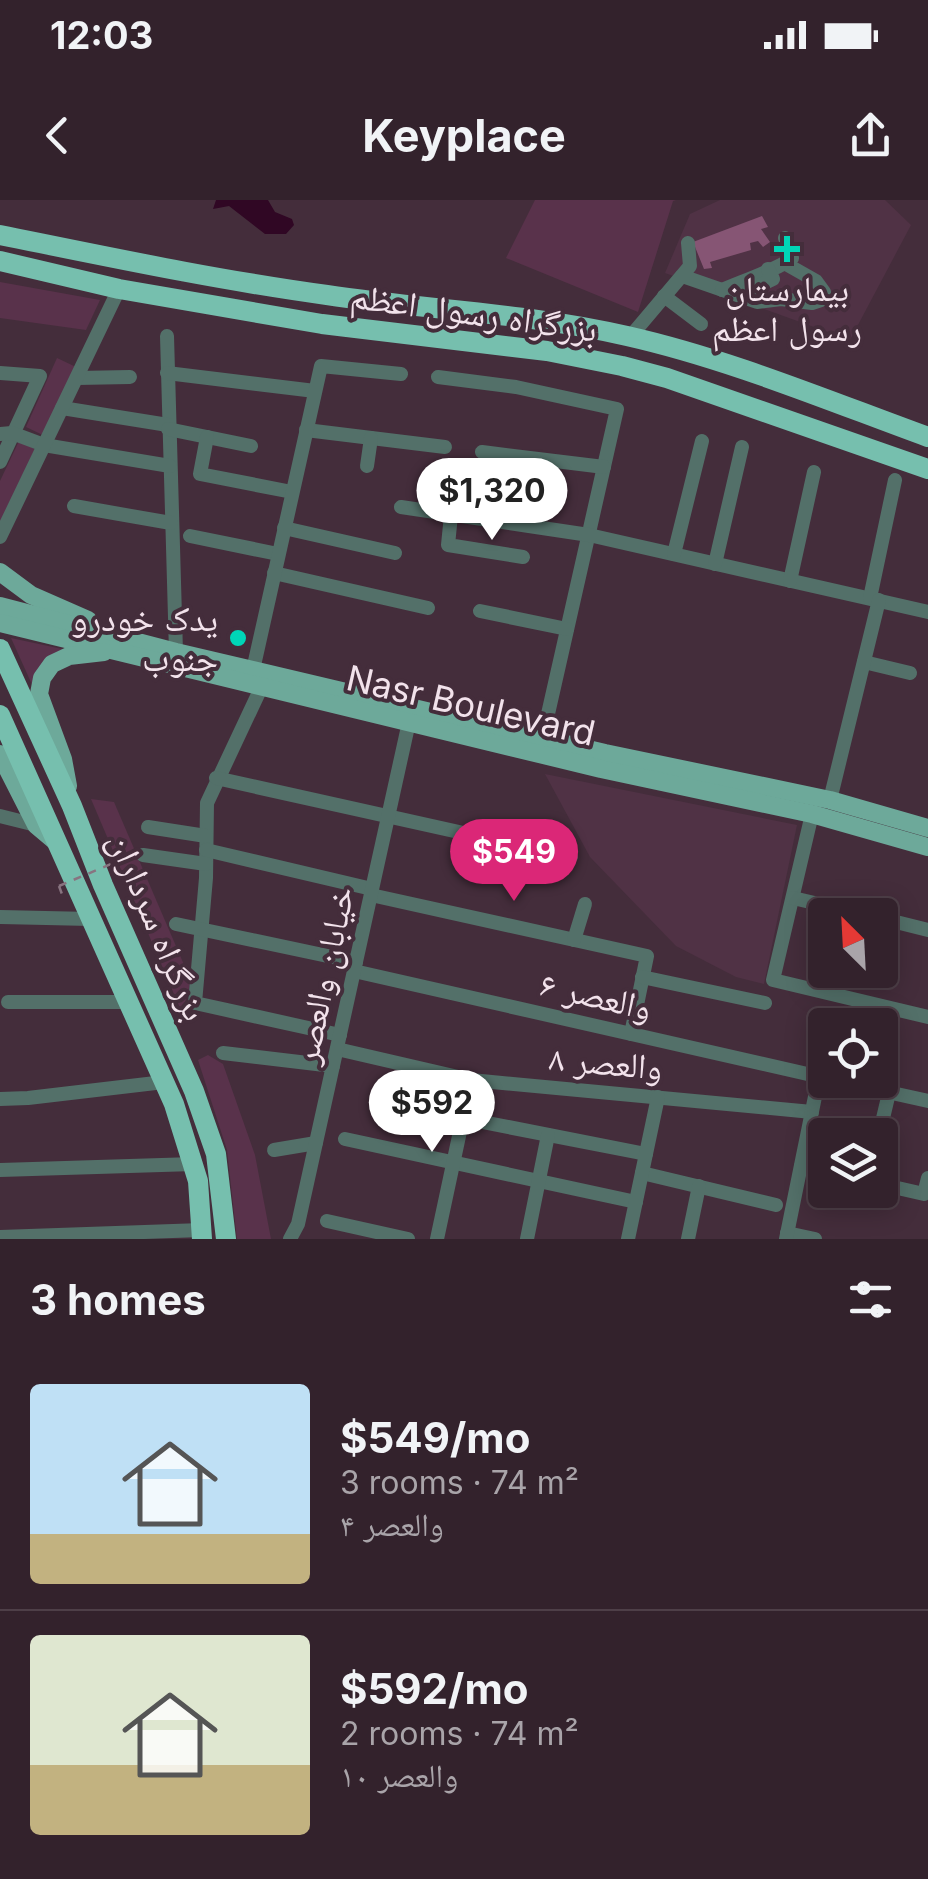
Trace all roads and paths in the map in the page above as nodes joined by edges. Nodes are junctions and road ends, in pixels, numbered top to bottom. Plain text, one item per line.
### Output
1 (0, 235) edge
2 (786, 238) dead end
3 (688, 243) dead end
4 (0, 261) edge
5 (786, 264) junction
6 (768, 268) junction
7 (682, 276) junction
8 (119, 289) junction
9 (722, 290) junction
10 (739, 295) junction
11 (664, 296) junction
12 (700, 324) dead end
13 (168, 336) dead end
14 (630, 336) junction
15 (0, 373) edge
16 (166, 373) junction
17 (402, 374) dead end
18 (130, 377) dead end
19 (438, 377) dead end
20 (77, 378) junction
21 (315, 391) junction
22 (62, 408) junction
23 (168, 427) junction
24 (306, 430) junction
25 (6, 434) edge
26 (207, 437) junction
27 (928, 437) edge
28 (371, 438) junction
29 (702, 440) dead end
30 (44, 444) junction
31 (251, 446) dead end
32 (444, 447) dead end
33 (742, 447) dead end
34 (482, 452) dead end
35 (0, 462) edge
36 (170, 466) junction
37 (366, 466) dead end
38 (604, 467) junction
39 (928, 469) edge
40 (814, 472) dead end
41 (896, 480) dead end
42 (292, 492) junction
43 (74, 506) dead end
44 (401, 507) dead end
45 (451, 515) junction
46 (171, 523) junction
47 (284, 528) junction
48 (589, 535) junction
49 (190, 536) dead end
50 (0, 537) edge
51 (395, 553) dead end
52 (278, 554) junction
53 (674, 554) junction
54 (523, 557) dead end
55 (715, 564) junction
56 (0, 572) edge
57 (274, 573) junction
58 (790, 581) junction
59 (874, 599) junction
60 (0, 606) edge
61 (428, 608) dead end
62 (480, 610) dead end
63 (928, 612) edge
64 (0, 623) edge
65 (568, 629) junction
66 (118, 643) junction
67 (0, 649) edge
68 (176, 652) junction
69 (864, 662) junction
70 (252, 670) junction
71 (910, 673) dead end
72 (261, 688) junction
73 (0, 715) edge
74 (409, 722) junction
75 (543, 736) junction
76 (0, 754) edge
77 (216, 778) junction
78 (745, 791) junction
79 (830, 800) junction
80 (72, 806) junction
81 (812, 814) junction
82 (0, 816) edge
83 (388, 816) junction
84 (36, 825) junction
85 (148, 827) dead end
86 (928, 828) edge
87 (55, 841) junction
88 (928, 846) edge
89 (206, 850) junction
90 (143, 855) dead end
91 (570, 857) dead end
92 (111, 864) dead end
93 (372, 892) junction
94 (64, 898) dead end
95 (792, 898) junction
96 (808, 902) edge
97 (585, 904) dead end
98 (0, 917) edge
99 (92, 920) junction
100 (898, 922) edge
101 (176, 924) dead end
102 (202, 928) junction
103 (928, 930) edge
104 (574, 940) junction
105 (355, 967) junction
106 (642, 978) junction
107 (8, 1002) dead end
108 (128, 1002) junction
109 (765, 1003) dead end
110 (928, 1017) edge
111 (631, 1034) junction
112 (339, 1042) junction
113 (224, 1054) dead end
114 (333, 1066) junction
115 (808, 1074) edge
116 (470, 1080) junction
117 (164, 1082) junction
118 (898, 1094) edge
119 (658, 1097) junction
120 (818, 1098) edge
121 (0, 1099) edge
122 (928, 1102) edge
123 (812, 1112) junction
124 (462, 1118) junction
125 (548, 1135) junction
126 (345, 1139) dead end
127 (316, 1143) junction
128 (274, 1150) dead end
129 (646, 1154) junction
130 (453, 1163) junction
131 (194, 1164) junction
132 (801, 1166) junction
133 (808, 1167) edge
134 (0, 1170) edge
135 (642, 1173) junction
136 (928, 1178) edge
137 (539, 1181) junction
138 (699, 1186) junction
139 (898, 1188) edge
140 (926, 1194) edge
141 (636, 1202) junction
142 (776, 1204) dead end
143 (327, 1222) dead end
144 (202, 1234) edge
145 (786, 1236) edge
146 (0, 1238) edge
147 (226, 1239) edge
148 (290, 1239) edge
149 (408, 1239) edge
150 (436, 1239) edge
151 (527, 1239) edge
152 (628, 1239) edge
153 (688, 1239) edge
154 (816, 1239) edge

1 - 14 highway, بزرگراه رسول اعظم
2 - 5 street
3 - 7 street
4 - 8 highway, بزرگراه رسول اعظم
5 - 6 street
5 - 10 street
6 - 9 street
6 - 10 street
7 - 9 street
7 - 11 street
8 - 20 street
8 - 39 highway, بزرگراه رسول اعظم
9 - 10 street
11 - 12 street
11 - 14 street
13 - 16 street
14 - 27 highway, بزرگراه رسول اعظم
15 - 25 street
16 - 21 street
16 - 23 street
17 - 21 street
18 - 20 street
19 - 38 street
20 - 22 street
21 - 24 street
22 - 23 street
22 - 30 street
23 - 26 street
23 - 36 street
24 - 28 street
24 - 42 street
25 - 30 street
25 - 35 street
26 - 31 street
26 - 42 street
28 - 32 street
28 - 37 street
29 - 53 street
30 - 36 street
30 - 50 street
33 - 55 street
34 - 38 street
36 - 46 street
38 - 48 street
40 - 58 street
41 - 59 street
42 - 47 street
43 - 46 street
44 - 45 street
45 - 48 street
45 - 54 street
46 - 68 street
47 - 51 street
47 - 52 street
48 - 53 street
48 - 65 street
49 - 52 street
52 - 57 street
53 - 55 street
55 - 58 street
56 - 66 main road
57 - 61 street
57 - 70 street
58 - 59 street
59 - 63 street
59 - 69 street
60 - 66 main road, Nasr Boulevard
62 - 65 street
64 - 66 main road, Nasr Boulevard
65 - 75 street
66 - 68 main road, Nasr Boulevard
66 - 72 main road, Nasr Boulevard
66 - 80 main road
67 - 80 highway, بزرگراه سرداران
68 - 70 main road, Nasr Boulevard
69 - 71 street
69 - 79 street
70 - 75 main road, Nasr Boulevard
72 - 74 main road, Nasr Boulevard
72 - 77 street
73 - 87 highway, بزرگراه سرداران
74 - 78 main road, Nasr Boulevard
74 - 83 street, خیابان والعصر
75 - 78 main road, Nasr Boulevard
76 - 84 main road
77 - 83 street
77 - 89 street
78 - 79 main road, Nasr Boulevard
78 - 81 main road, Nasr Boulevard
79 - 86 main road, Nasr Boulevard
80 - 147 highway, بزرگراه سرداران
81 - 88 main road, Nasr Boulevard
81 - 95 street
82 - 84 street
83 - 91 street
83 - 93 street, خیابان والعصر
84 - 87 main road
85 - 89 street
87 - 99 highway, بزرگراه سرداران
89 - 90 street
89 - 93 street
89 - 102 street
92 - 94 path, bridge
93 - 104 street
93 - 105 street, خیابان والعصر
95 - 96 street
95 - 110 street
97 - 104 street
98 - 99 street
99 - 108 highway, بزرگراه سرداران
100 - 103 street
101 - 102 street, والعصر ۶
102 - 105 street, والعصر ۶
102 - 112 street, والعصر ۸
104 - 106 street
105 - 111 street, والعصر ۶
105 - 112 street, خیابان والعصر
106 - 109 street
106 - 111 street
107 - 108 street
108 - 117 highway, بزرگراه سرداران
111 - 115 street, والعصر ۶
112 - 114 street, خیابان والعصر
112 - 116 street, والعصر ۸
113 - 114 street
114 - 127 street, خیابان والعصر
116 - 119 street, والعصر ۸
116 - 124 street
117 - 121 street
117 - 131 highway, بزرگراه سرداران
118 - 122 street, والعصر ۶
119 - 123 street, والعصر ۸
119 - 129 street
120 - 123 street
123 - 132 street
124 - 125 street
124 - 130 street
125 - 129 street
125 - 137 street
126 - 130 street
127 - 128 street
127 - 148 street, خیابان والعصر
129 - 135 street
130 - 137 street
130 - 150 street
131 - 134 street
131 - 144 highway, بزرگراه سرداران
132 - 133 street
132 - 145 street
135 - 138 street
135 - 141 street
136 - 140 street
137 - 141 street
137 - 151 street
138 - 142 street
138 - 153 street
139 - 140 street
141 - 152 street
143 - 149 street
144 - 146 street
145 - 154 street

